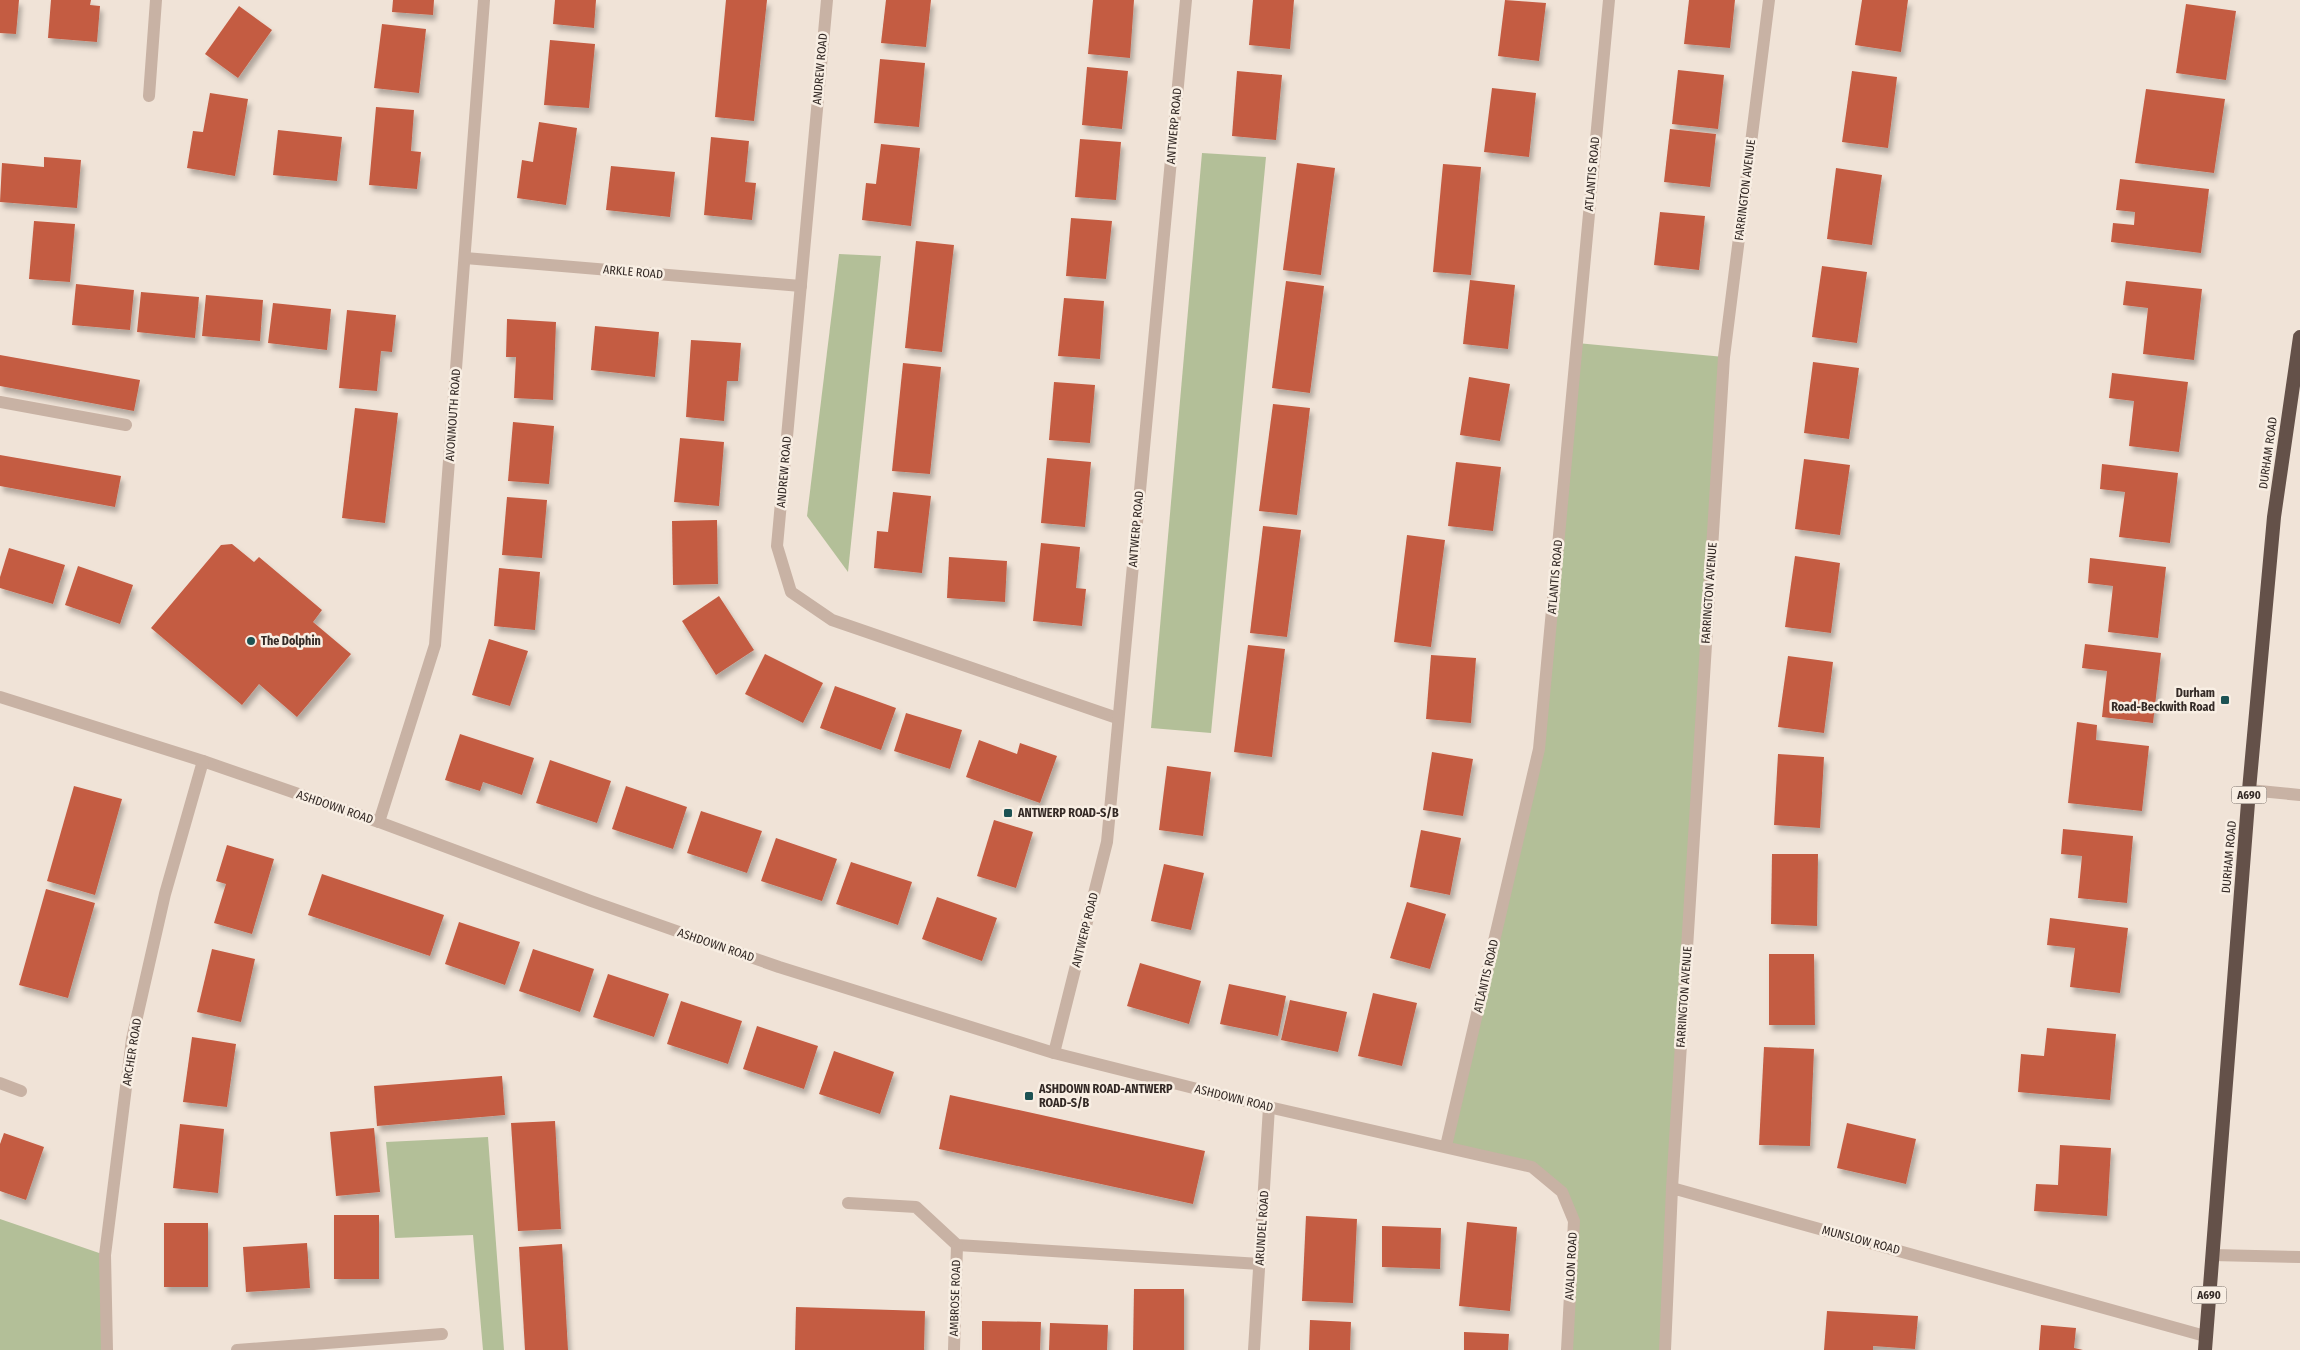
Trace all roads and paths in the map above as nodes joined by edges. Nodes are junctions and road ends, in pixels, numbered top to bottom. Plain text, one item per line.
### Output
1 (156, 0) edge
2 (484, 0) edge
3 (826, 0) edge
4 (1186, 0) edge
5 (1609, 0) edge
6 (1769, 0) edge
7 (149, 96) dead end
8 (465, 258) junction
9 (801, 286) junction
10 (2300, 337) edge
11 (0, 402) edge
12 (126, 425) dead end
13 (0, 697) edge
14 (1118, 718) junction
15 (203, 761) junction
16 (2249, 790) junction
17 (2300, 795) edge
18 (379, 822) junction
19 (1054, 1053) junction
20 (0, 1084) edge
21 (20, 1091) dead end
22 (1269, 1106) junction
23 (1446, 1146) junction
24 (1672, 1188) junction
25 (848, 1203) dead end
26 (957, 1245) junction
27 (2212, 1255) junction
28 (2300, 1257) edge
29 (1260, 1264) junction
30 (442, 1334) dead end
31 (2205, 1336) junction
32 (107, 1350) edge
33 (237, 1350) edge
34 (954, 1350) edge
35 (1254, 1350) edge
36 (1568, 1350) edge
37 (1665, 1350) edge
38 (2205, 1350) edge

1 - 7 street
2 - 8 street, AVONMOUTH ROAD
3 - 9 street, ANDREW ROAD
4 - 14 street, ANTWERP ROAD
5 - 23 street, ATLANTIS ROAD
6 - 24 street, FARRINGTON AVENUE
8 - 9 street, ARKLE ROAD
8 - 18 street, AVONMOUTH ROAD
9 - 14 street, ANDREW ROAD
10 - 16 highway, DURHAM ROAD / A690
11 - 12 street
13 - 15 street, ASHDOWN ROAD
14 - 19 street, ANTWERP ROAD
15 - 18 street, ASHDOWN ROAD
15 - 32 street, ARCHER ROAD
16 - 17 street
16 - 27 highway, DURHAM ROAD / A690
18 - 19 street, ASHDOWN ROAD
19 - 22 street, ASHDOWN ROAD
20 - 21 street
22 - 23 street, ASHDOWN ROAD
22 - 29 street, ARUNDEL ROAD
23 - 36 street, AVALON ROAD
24 - 31 street, MUNSLOW ROAD
24 - 37 street
25 - 26 street
26 - 29 street
26 - 34 street, AMBROSE ROAD
27 - 28 street
27 - 31 highway, DURHAM ROAD / A690
29 - 35 street, ARUNDEL ROAD
30 - 33 street
31 - 38 highway, DURHAM ROAD / A690

